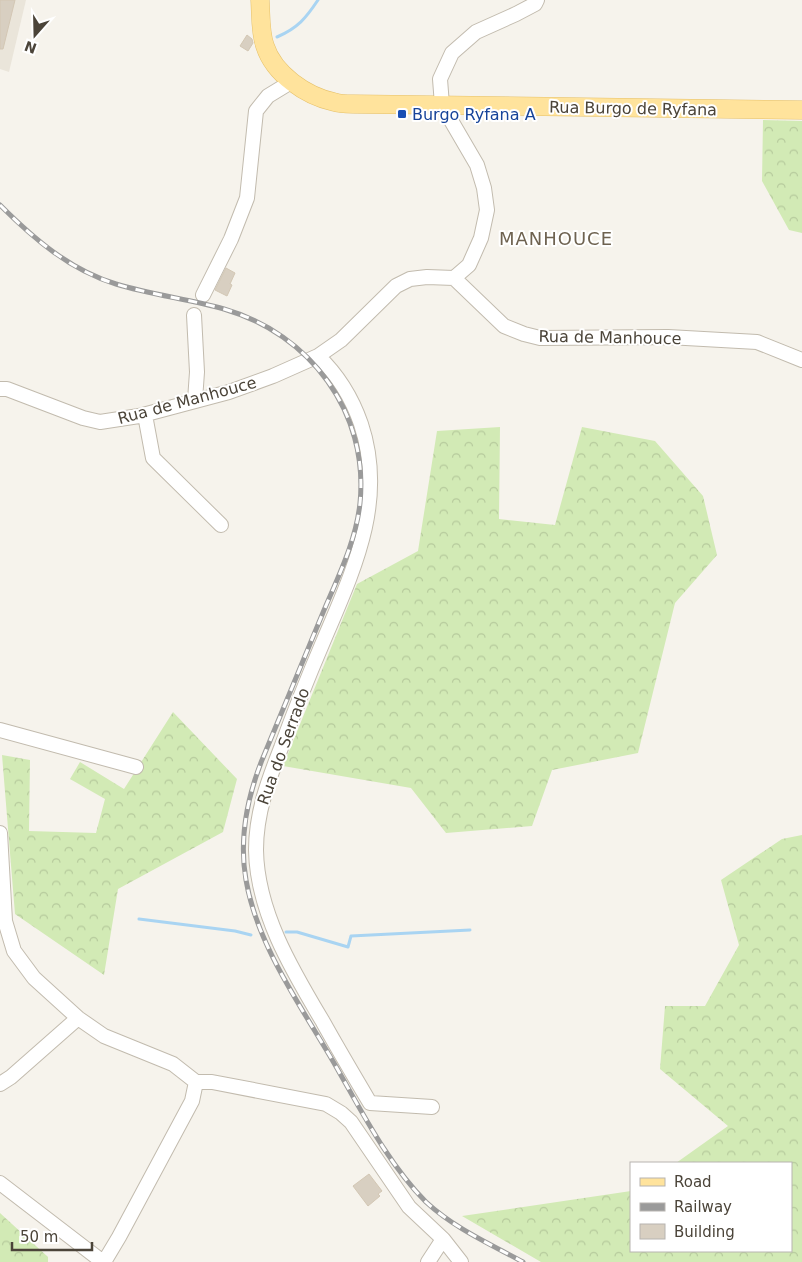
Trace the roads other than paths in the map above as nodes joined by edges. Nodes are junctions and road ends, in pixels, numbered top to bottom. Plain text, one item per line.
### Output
1 (260, 0) edge
2 (537, 0) edge
3 (291, 82) junction
4 (442, 105) junction
5 (802, 110) edge
6 (454, 278) junction
7 (203, 295) dead end
8 (194, 315) dead end
9 (318, 356) junction
10 (802, 360) edge
11 (0, 389) edge
12 (195, 400) junction
13 (145, 415) junction
14 (221, 525) dead end
15 (0, 730) edge
16 (136, 767) dead end
17 (0, 833) edge
18 (78, 1018) junction
19 (196, 1082) junction
20 (0, 1084) edge
21 (432, 1107) dead end
22 (0, 1183) edge
23 (443, 1239) junction
24 (104, 1262) edge
25 (428, 1262) edge
26 (461, 1262) edge

1 - 3 main road, Rua Burgo de Ryfana
2 - 4 street
3 - 4 main road, Rua Burgo de Ryfana
3 - 7 street
4 - 5 main road, Rua Burgo de Ryfana
4 - 6 street
6 - 9 street, Rua de Manhouce
6 - 10 street, Rua de Manhouce
8 - 12 street
9 - 12 street, Rua de Manhouce
9 - 21 street, Rua do Serrado
11 - 13 street, Rua de Manhouce
12 - 13 street, Rua de Manhouce
13 - 14 street
15 - 16 street
17 - 18 street
18 - 19 street
18 - 20 street
19 - 23 street
19 - 24 street
22 - 24 street
23 - 25 street
23 - 26 street

